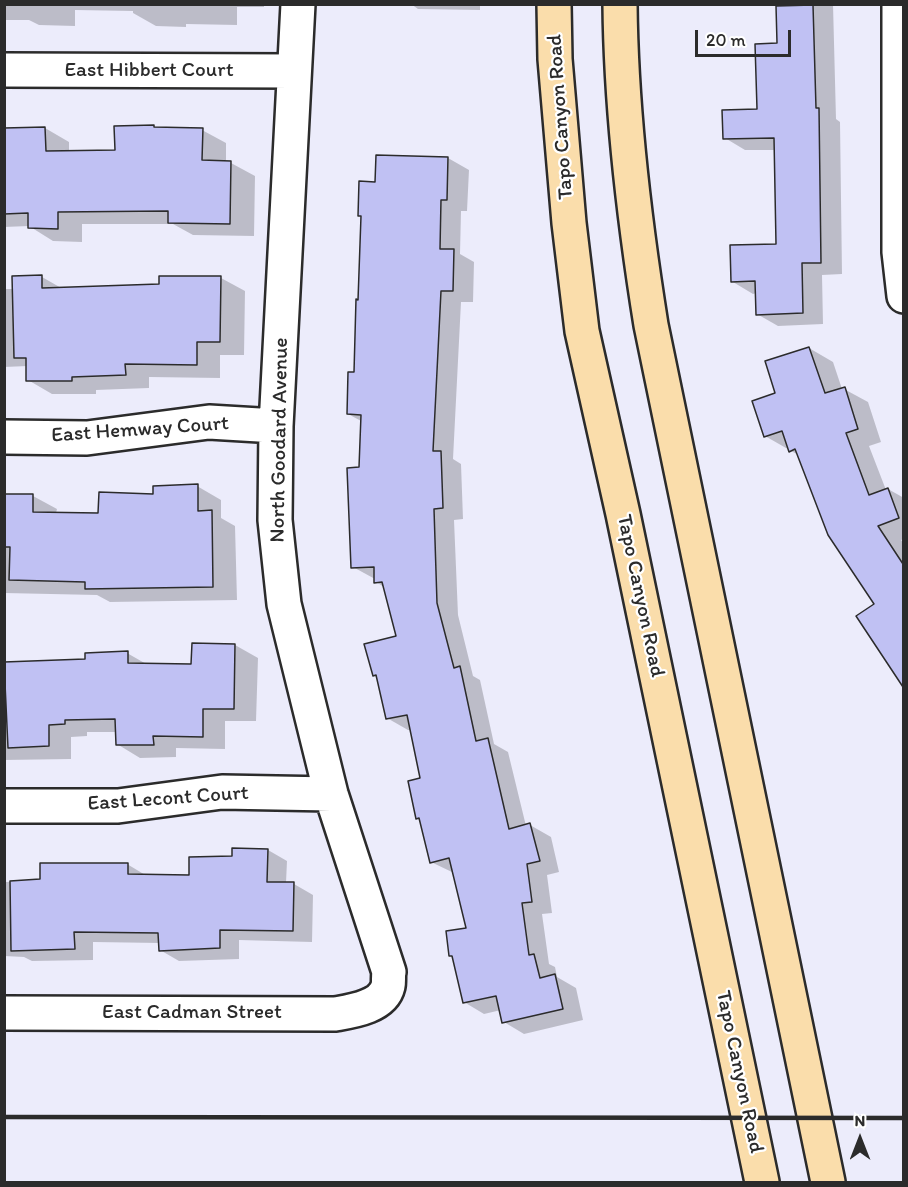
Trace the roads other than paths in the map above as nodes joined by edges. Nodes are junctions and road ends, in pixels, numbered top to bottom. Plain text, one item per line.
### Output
1 (298, 4) edge
2 (554, 4) edge
3 (620, 4) edge
4 (899, 4) edge
5 (901, 44) edge
6 (4, 70) edge
7 (294, 71) junction
8 (903, 296) edge
9 (276, 426) junction
10 (4, 437) edge
11 (331, 794) junction
12 (4, 806) edge
13 (378, 1001) joint
14 (4, 1013) edge
15 (762, 1182) edge
16 (828, 1182) edge

1 - 7 street, North Goodard Avenue
2 - 15 main road, Tapo Canyon Road
3 - 16 main road
4 - 5 street
5 - 8 street
6 - 7 street, East Hibbert Court
7 - 9 street, North Goodard Avenue
9 - 10 street, East Hemway Court
9 - 11 street, North Goodard Avenue
11 - 12 street, East Lecont Court
11 - 13 street, North Goodard Avenue
13 - 14 street, East Cadman Street

